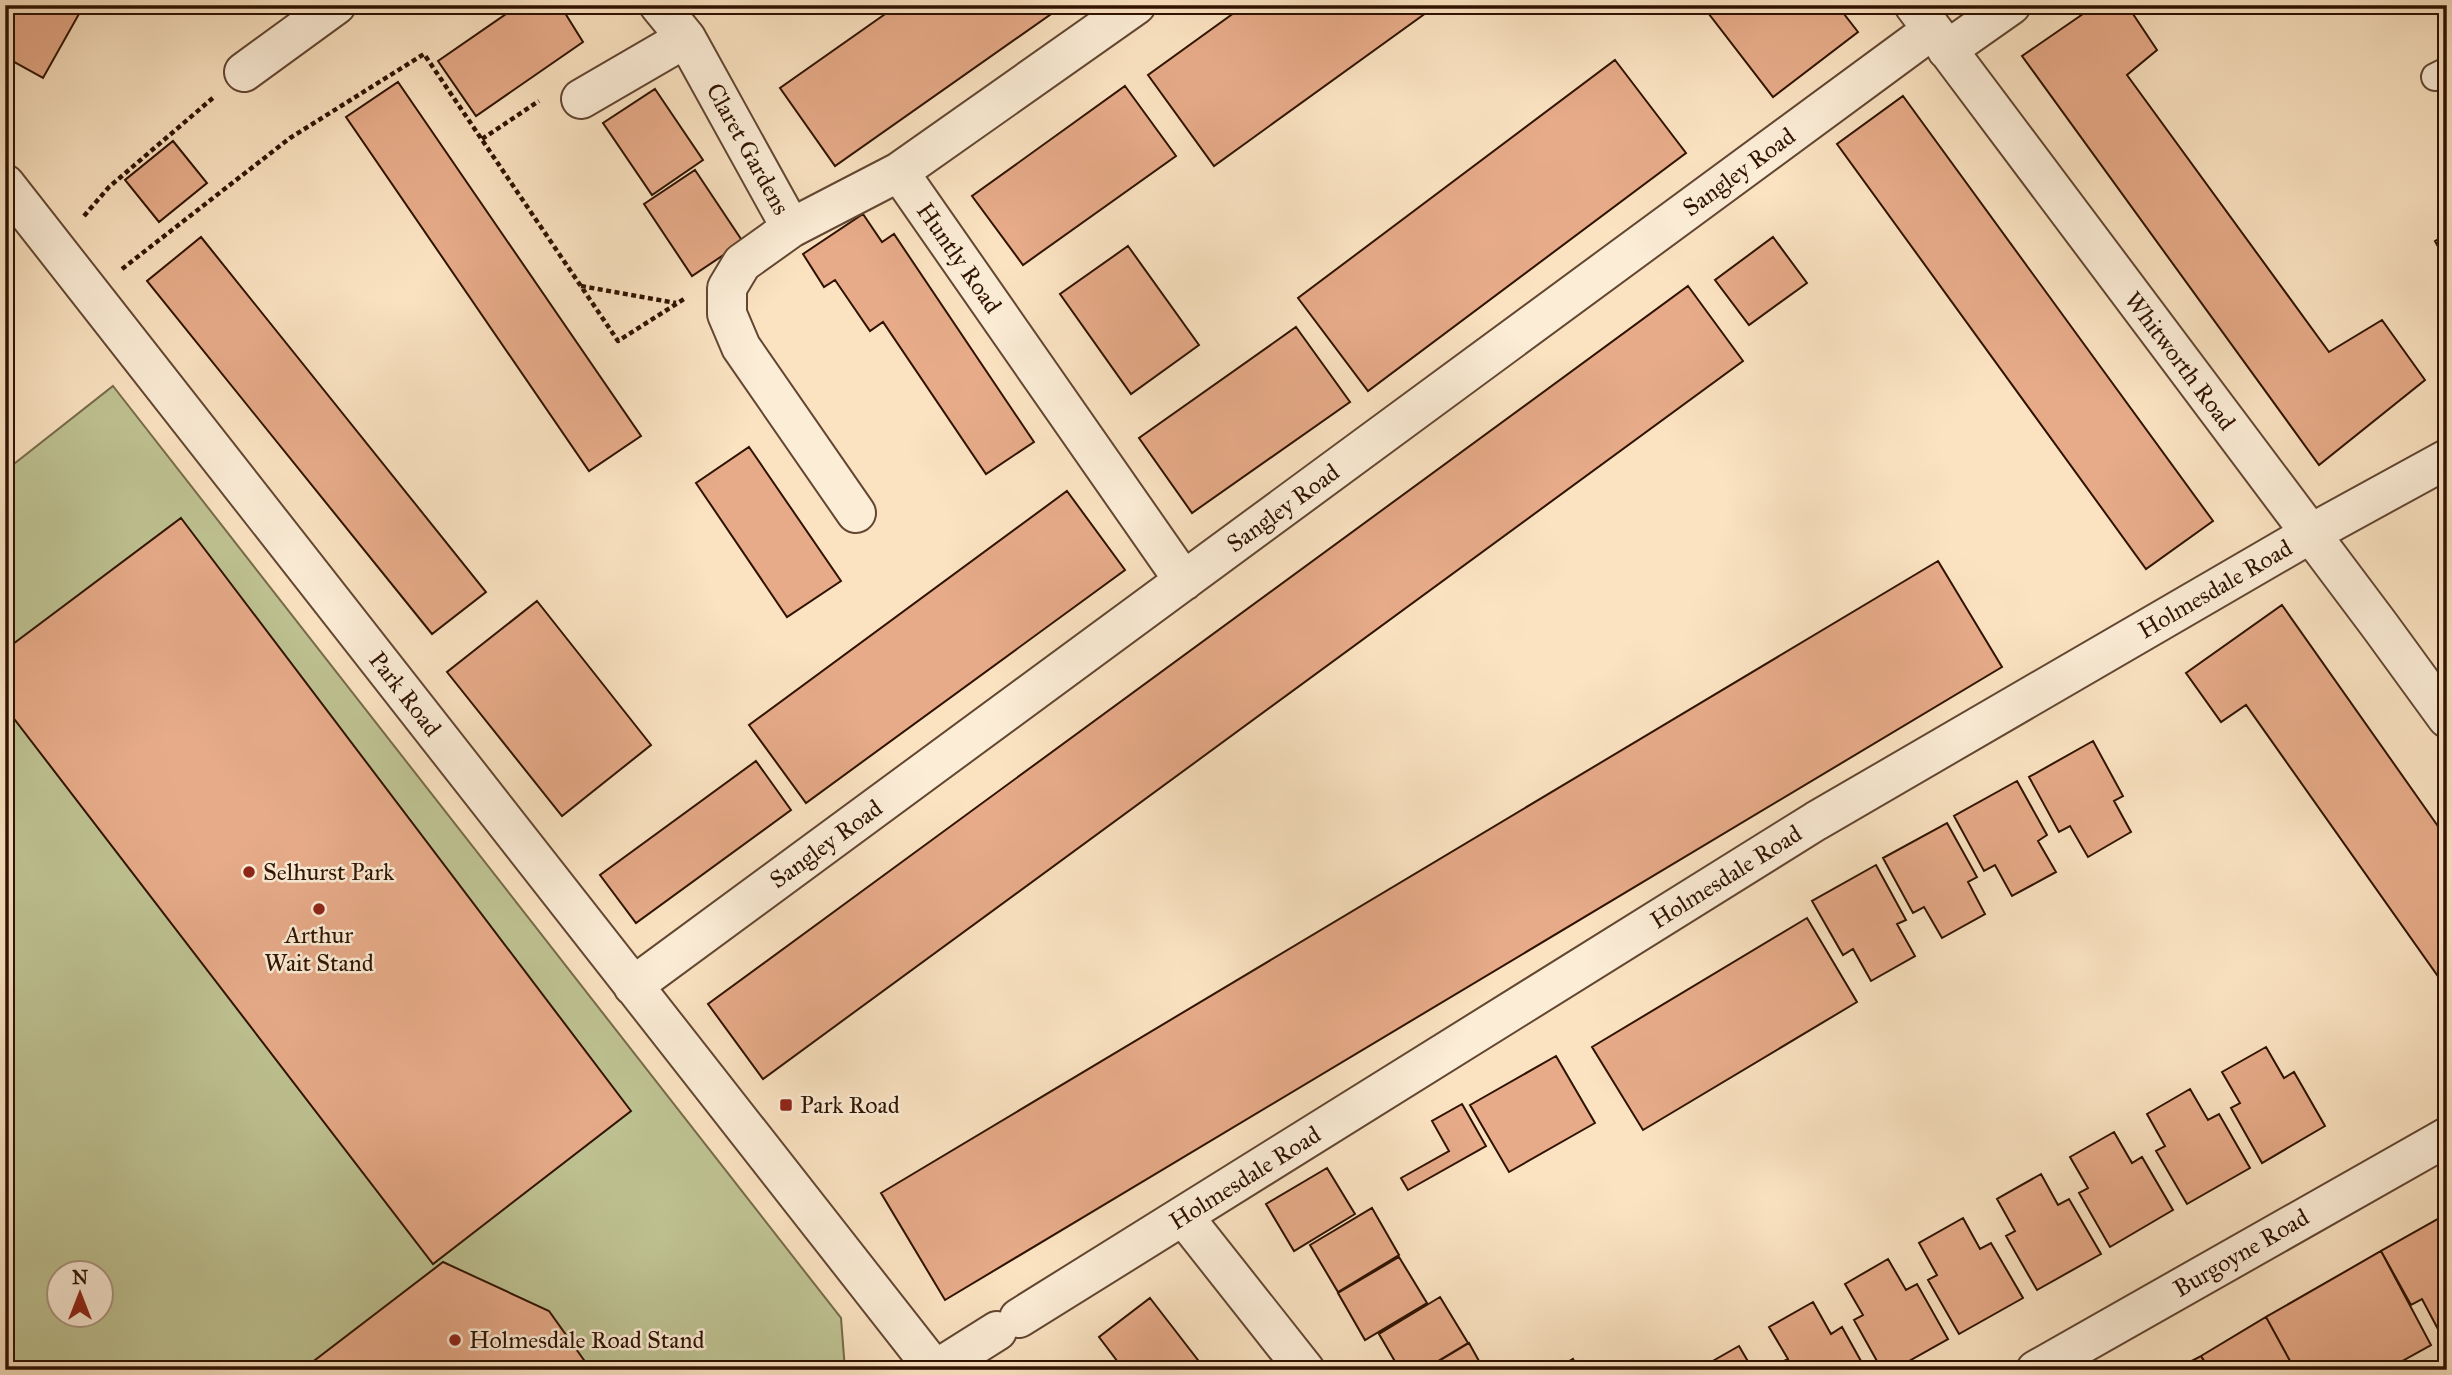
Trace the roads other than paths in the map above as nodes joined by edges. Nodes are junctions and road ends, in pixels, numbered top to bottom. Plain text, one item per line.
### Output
1 (336, 5) edge
2 (659, 5) edge
3 (1136, 5) edge
4 (2011, 5) edge
5 (1931, 28) edge
6 (686, 38) junction
7 (244, 72) road end
8 (581, 99) road end
9 (899, 172) junction
10 (5, 184) edge
11 (791, 228) junction
12 (2447, 458) edge
13 (856, 513) dead end
14 (2310, 534) junction
15 (1184, 581) junction
16 (2447, 718) edge
17 (633, 986) junction
18 (2447, 1137) edge
19 (1184, 1217) junction
20 (935, 1370) edge
21 (1305, 1370) edge
22 (2036, 1370) edge

1 - 7 street
2 - 6 street, Claret Gardens
3 - 9 street
4 - 5 street, Sangley Road
5 - 14 street, Whitworth Road
5 - 15 street, Sangley Road
6 - 8 street
6 - 11 street, Claret Gardens
9 - 11 street, Claret Gardens
9 - 15 street, Huntly Road
10 - 17 street, Park Road
11 - 13 street
12 - 14 street, Holmesdale Road
14 - 16 street, Whitworth Road
14 - 19 street, Holmesdale Road
15 - 17 street, Sangley Road
17 - 20 street, Park Road
18 - 22 street, Burgoyne Road
19 - 20 street, Holmesdale Road
19 - 21 street

